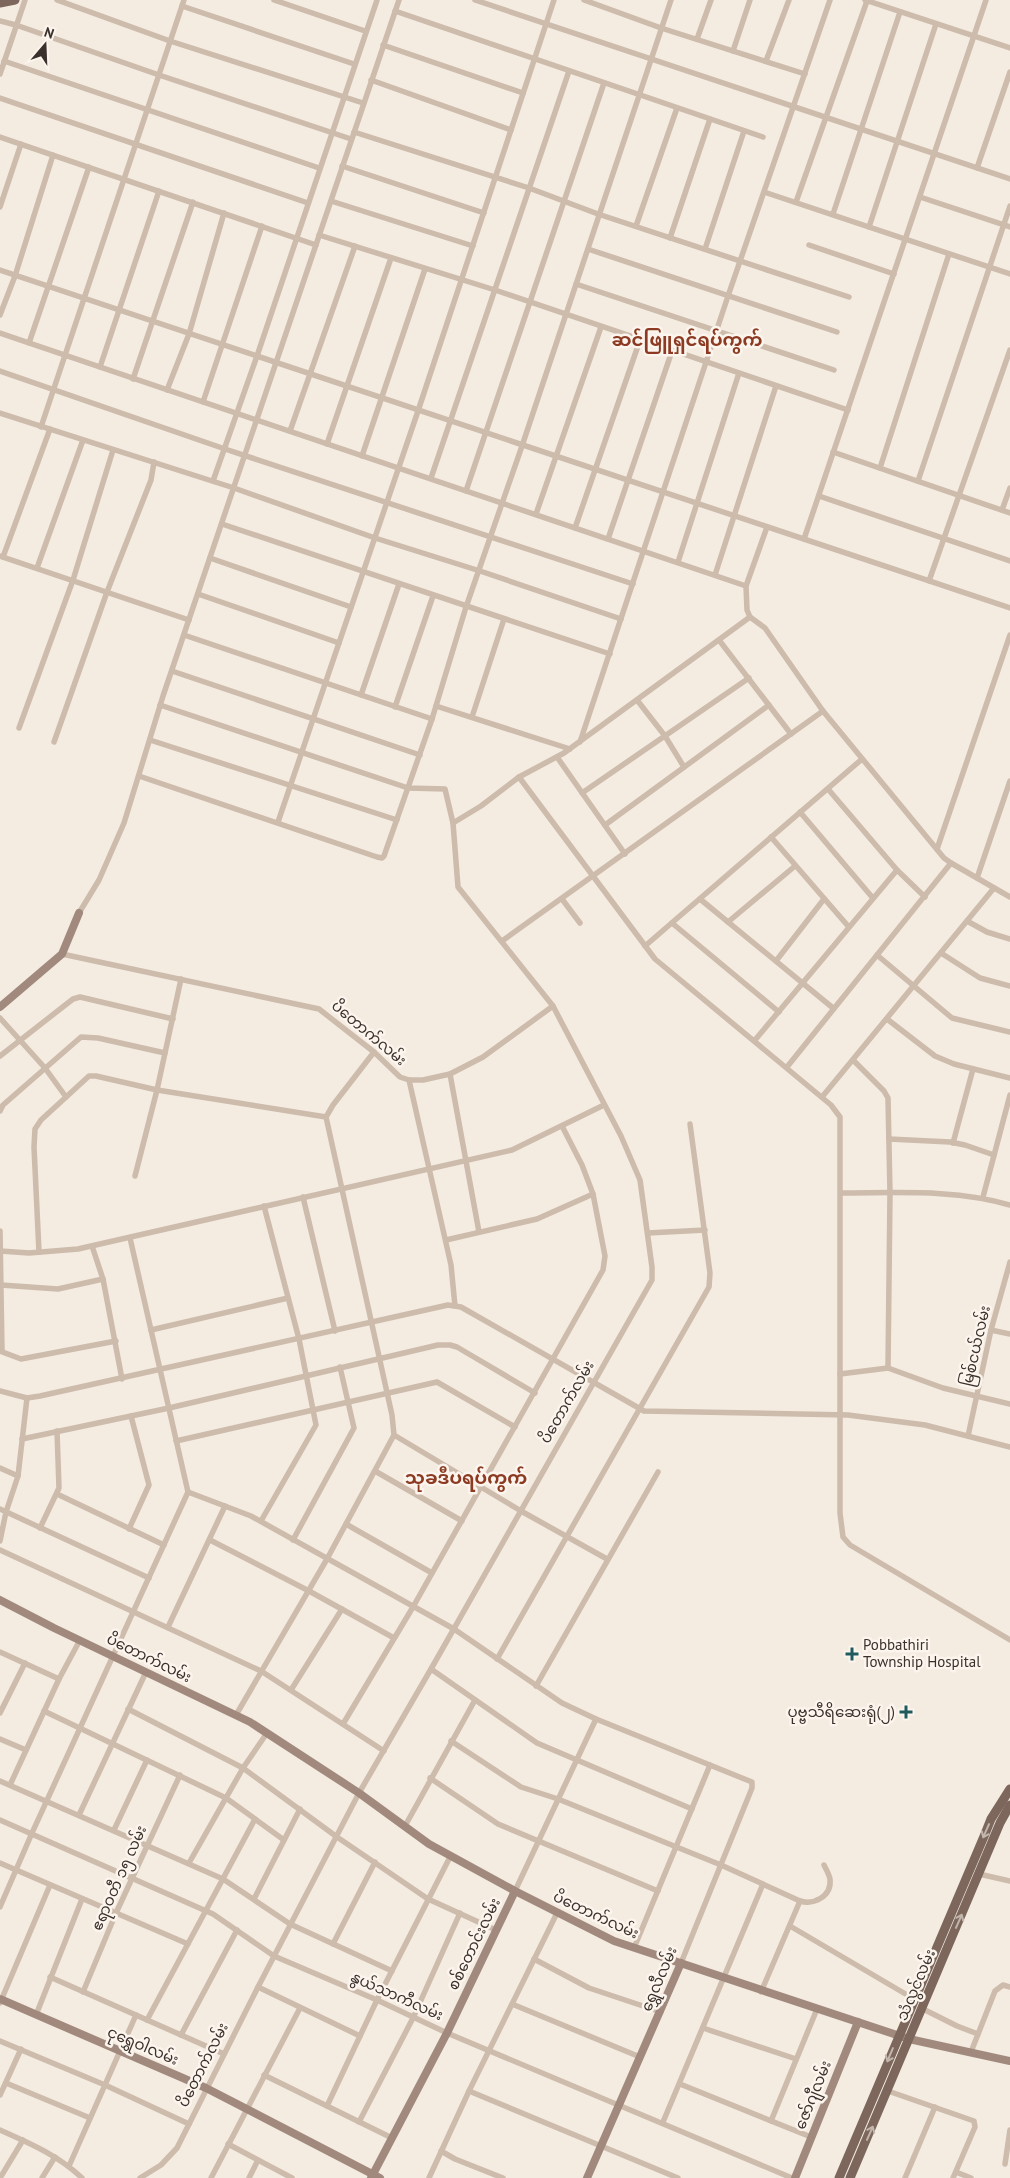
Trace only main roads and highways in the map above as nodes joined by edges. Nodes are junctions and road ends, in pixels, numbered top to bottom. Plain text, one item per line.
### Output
1 (13, 0) edge
2 (0, 3) edge
3 (1010, 1789) edge
4 (1010, 1805) edge
5 (935, 1964) junction
6 (928, 1980) junction
7 (839, 2178) edge
8 (850, 2178) edge

1 - 2 main road
3 -> 5 main road, သံလွင်လမ်း
5 -> 4 main road, သံလွင်လမ်း
5 - 6 main road, သံလွင်လမ်း
6 -> 7 main road, သံလွင်လမ်း
8 -> 6 main road, သံလွင်လမ်း

